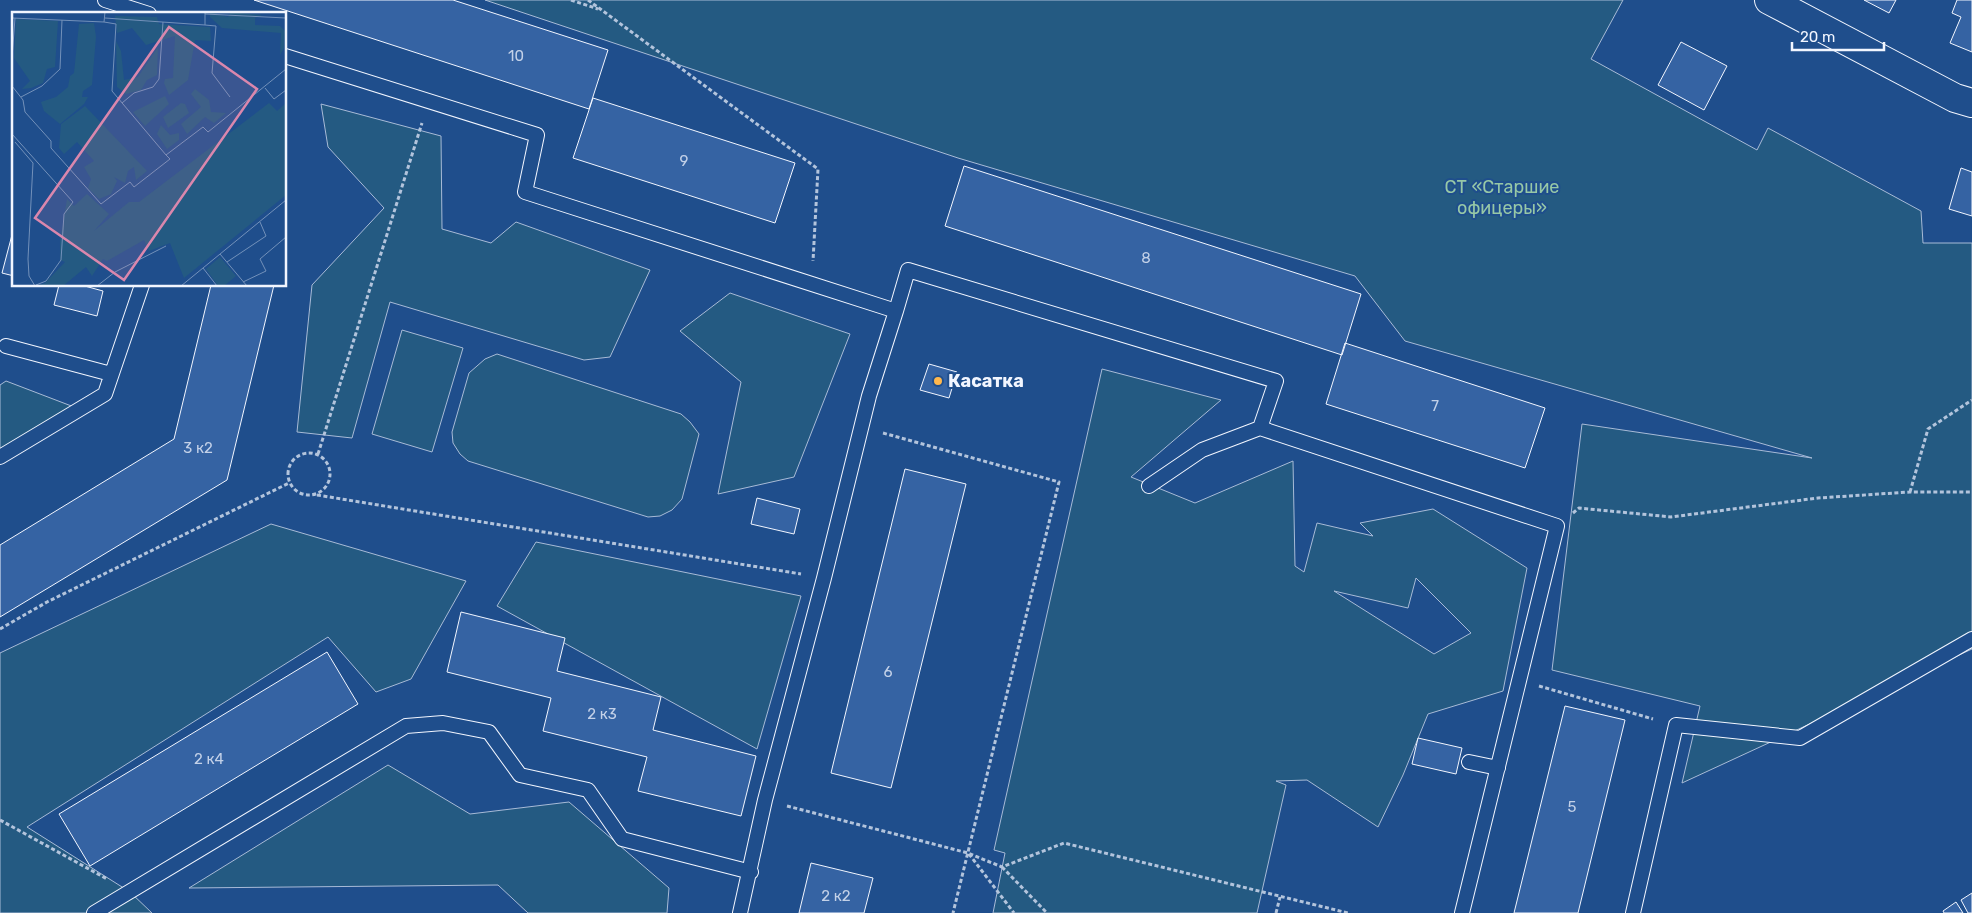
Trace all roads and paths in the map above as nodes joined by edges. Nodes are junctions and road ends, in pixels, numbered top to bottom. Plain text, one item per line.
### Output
1 (105, 0) edge
2 (571, 0) edge
3 (588, 0) edge
4 (1769, 0) edge
5 (601, 10) junction
6 (143, 12) edge
7 (286, 56) edge
8 (429, 101) junction
9 (1972, 103) edge
10 (812, 284) junction
11 (142, 286) edge
12 (896, 311) junction
13 (6, 346) dead end
14 (111, 374) junction
15 (1972, 400) edge
16 (861, 427) junction
17 (1260, 428) junction
18 (318, 454) junction
19 (0, 457) edge
20 (289, 483) junction
21 (1149, 486) dead end
22 (1910, 492) junction
23 (1972, 492) edge
24 (317, 495) junction
25 (1557, 526) junction
26 (824, 578) junction
27 (0, 629) edge
28 (1972, 640) edge
29 (1520, 680) junction
30 (1676, 725) junction
31 (1469, 762) dead end
32 (1498, 768) junction
33 (765, 800) junction
34 (0, 820) edge
35 (968, 853) junction
36 (1002, 867) junction
37 (751, 872) junction
38 (130, 892) junction
39 (1280, 896) junction
40 (94, 913) edge
41 (740, 913) edge
42 (953, 913) edge
43 (1014, 913) edge
44 (1047, 913) edge
45 (1276, 913) edge
46 (1348, 913) edge
47 (1462, 913) edge
48 (1633, 913) edge

1 - 6 lane
2 - 5 path
3 - 5 path
4 - 9 street
5 - 10 path
7 - 8 lane
8 - 10 lane
8 - 18 path
10 - 12 lane
11 - 14 lane
12 - 16 lane
12 - 17 lane
13 - 14 lane
14 - 19 lane
15 - 22 path
16 - 26 lane
16 - 35 path
17 - 21 lane
17 - 25 lane
18 - 20 path
18 - 24 path
20 - 24 path
20 - 27 path
22 - 23 path
22 - 25 path
24 - 26 path
25 - 29 lane
26 - 33 lane
28 - 30 lane
29 - 30 path
29 - 32 lane
30 - 48 lane
31 - 32 lane
32 - 47 lane
33 - 35 path
33 - 37 lane
34 - 38 path
35 - 36 path
35 - 42 path
35 - 43 path
36 - 39 path
36 - 44 path
37 - 38 lane
37 - 41 lane
38 - 40 lane
39 - 45 path
39 - 46 path

